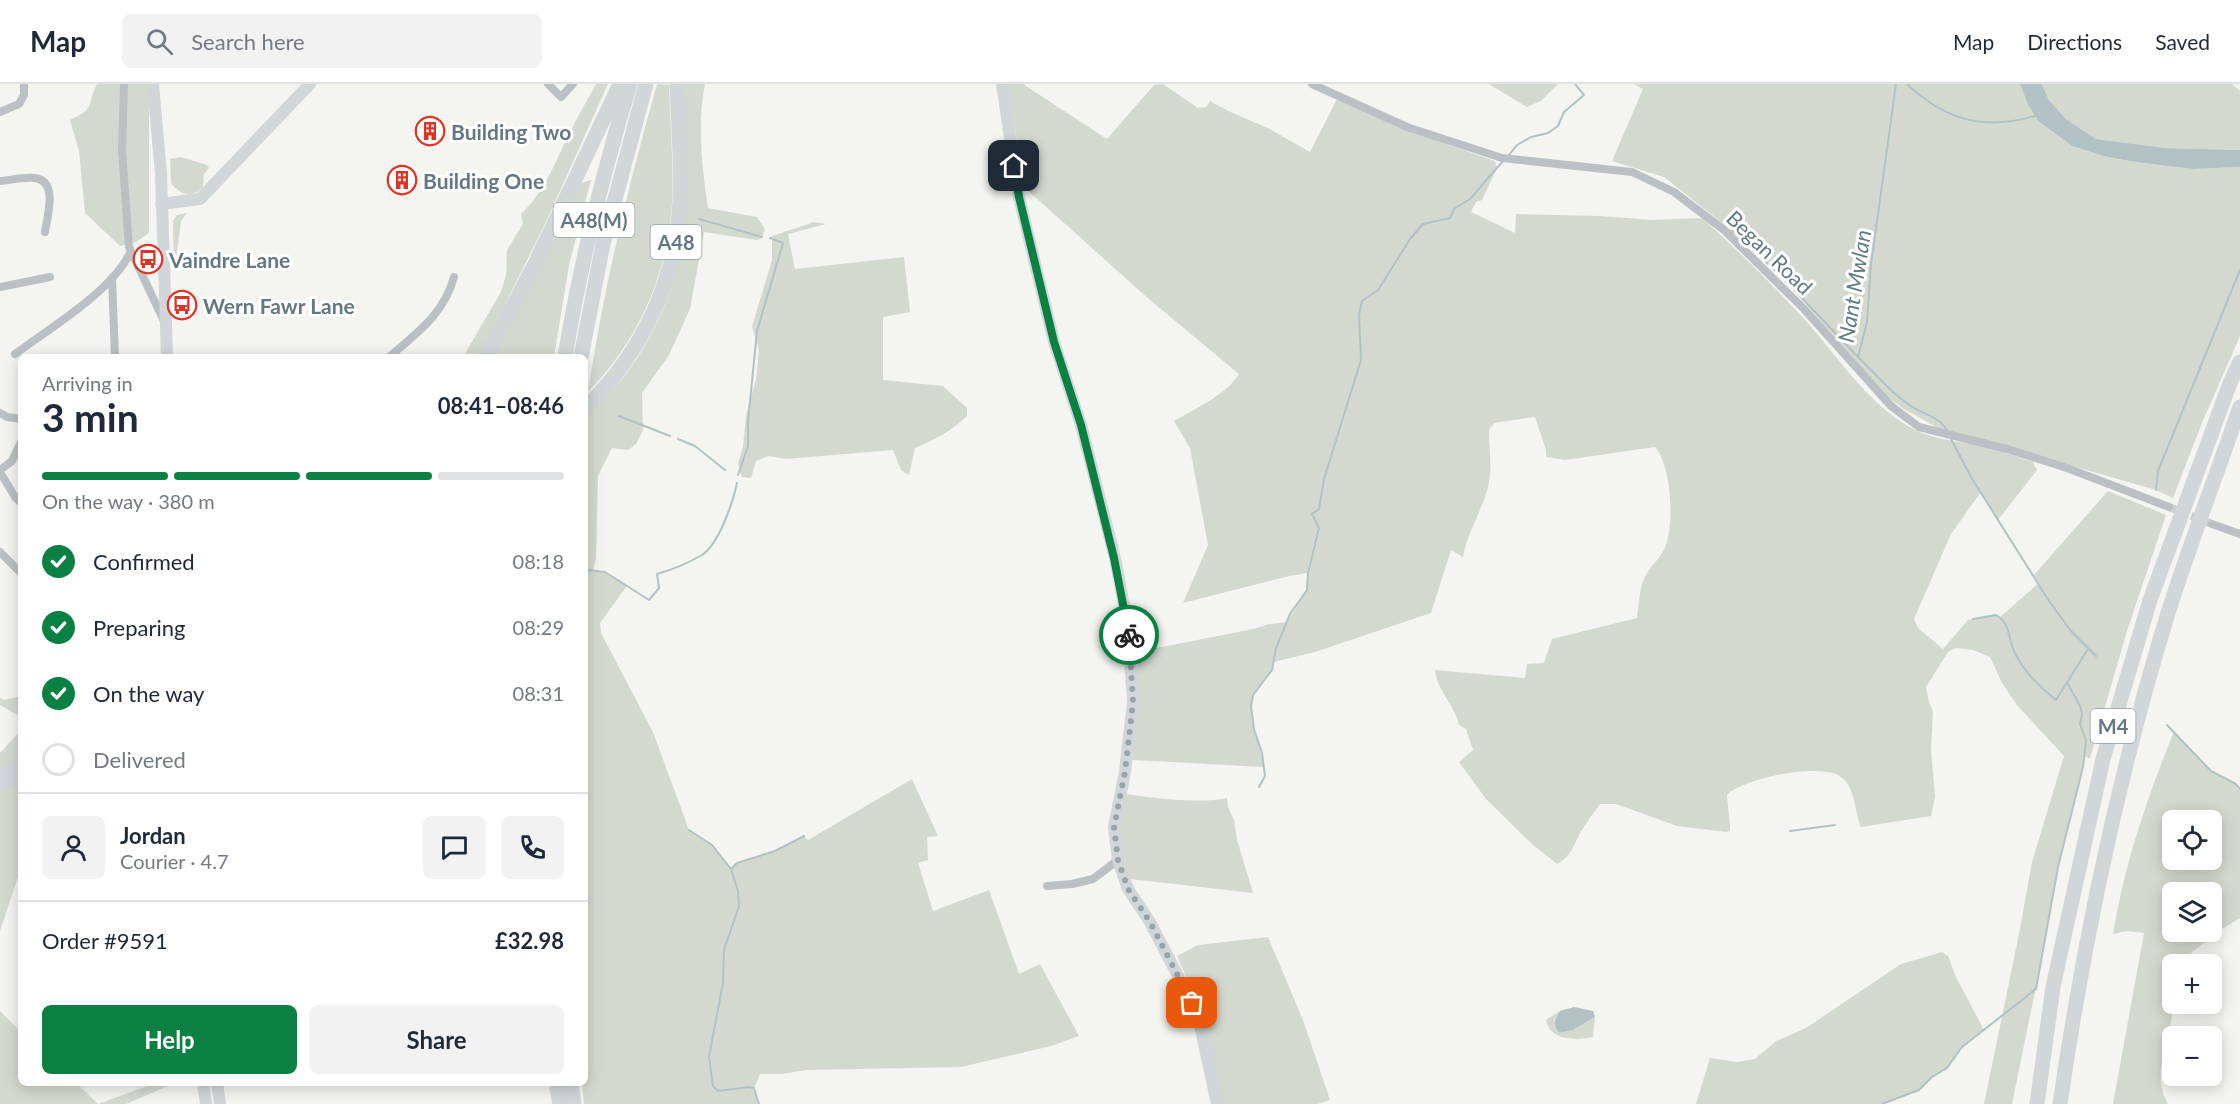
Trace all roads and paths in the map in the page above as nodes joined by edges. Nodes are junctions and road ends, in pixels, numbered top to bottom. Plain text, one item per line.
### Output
1 (24, 84) edge
2 (124, 84) edge
3 (153, 84) edge
4 (310, 84) edge
5 (548, 84) edge
6 (573, 84) edge
7 (620, 84) edge
8 (630, 84) edge
9 (646, 84) edge
10 (677, 84) edge
11 (1002, 84) edge
12 (1312, 84) edge
13 (0, 112) edge
14 (0, 181) edge
15 (161, 204) junction
16 (45, 232) dead end
17 (130, 253) junction
18 (50, 277) dead end
19 (454, 277) dead end
20 (112, 278) junction
21 (0, 287) edge
22 (165, 324) junction
23 (15, 354) dead end
24 (115, 354) edge
25 (167, 354) edge
26 (392, 354) edge
27 (488, 354) edge
28 (566, 354) edge
29 (582, 354) edge
30 (2240, 362) edge
31 (588, 405) edge
32 (2240, 407) edge
33 (0, 413) edge
34 (18, 419) edge
35 (18, 448) edge
36 (0, 471) edge
37 (18, 500) edge
38 (2169, 507) tunnel mouth
39 (2212, 524) tunnel mouth
40 (2240, 534) edge
41 (0, 552) edge
42 (18, 570) edge
43 (18, 764) edge
44 (0, 774) edge
45 (18, 776) edge
46 (0, 786) edge
47 (1118, 860) junction
48 (1047, 886) dead end
49 (203, 1086) edge
50 (217, 1086) edge
51 (557, 1086) edge
52 (571, 1086) edge
53 (206, 1104) edge
54 (220, 1104) edge
55 (560, 1104) edge
56 (574, 1104) edge
57 (1217, 1104) edge
58 (2037, 1104) edge
59 (2060, 1104) edge

1 - 13 street
2 - 17 street
3 - 15 street
4 - 15 street
5 - 6 street
7 - 27 highway
8 - 28 highway, A48(M)
9 - 29 highway, A48(M)
10 - 31 highway, A48
11 - 47 street
12 - 38 street, Began Road
14 - 16 street
15 - 22 street
17 - 20 street
17 - 22 street
18 - 21 street
19 - 26 street
20 - 23 street
20 - 24 street
22 - 25 street
30 - 58 highway, M4
32 - 59 highway, M4
33 - 34 street
35 - 36 street
36 - 37 street
39 - 40 street
41 - 42 street
43 - 44 street
45 - 46 street
47 - 48 street
47 - 57 street
49 - 53 street
50 - 54 street
51 - 55 highway
52 - 56 highway

